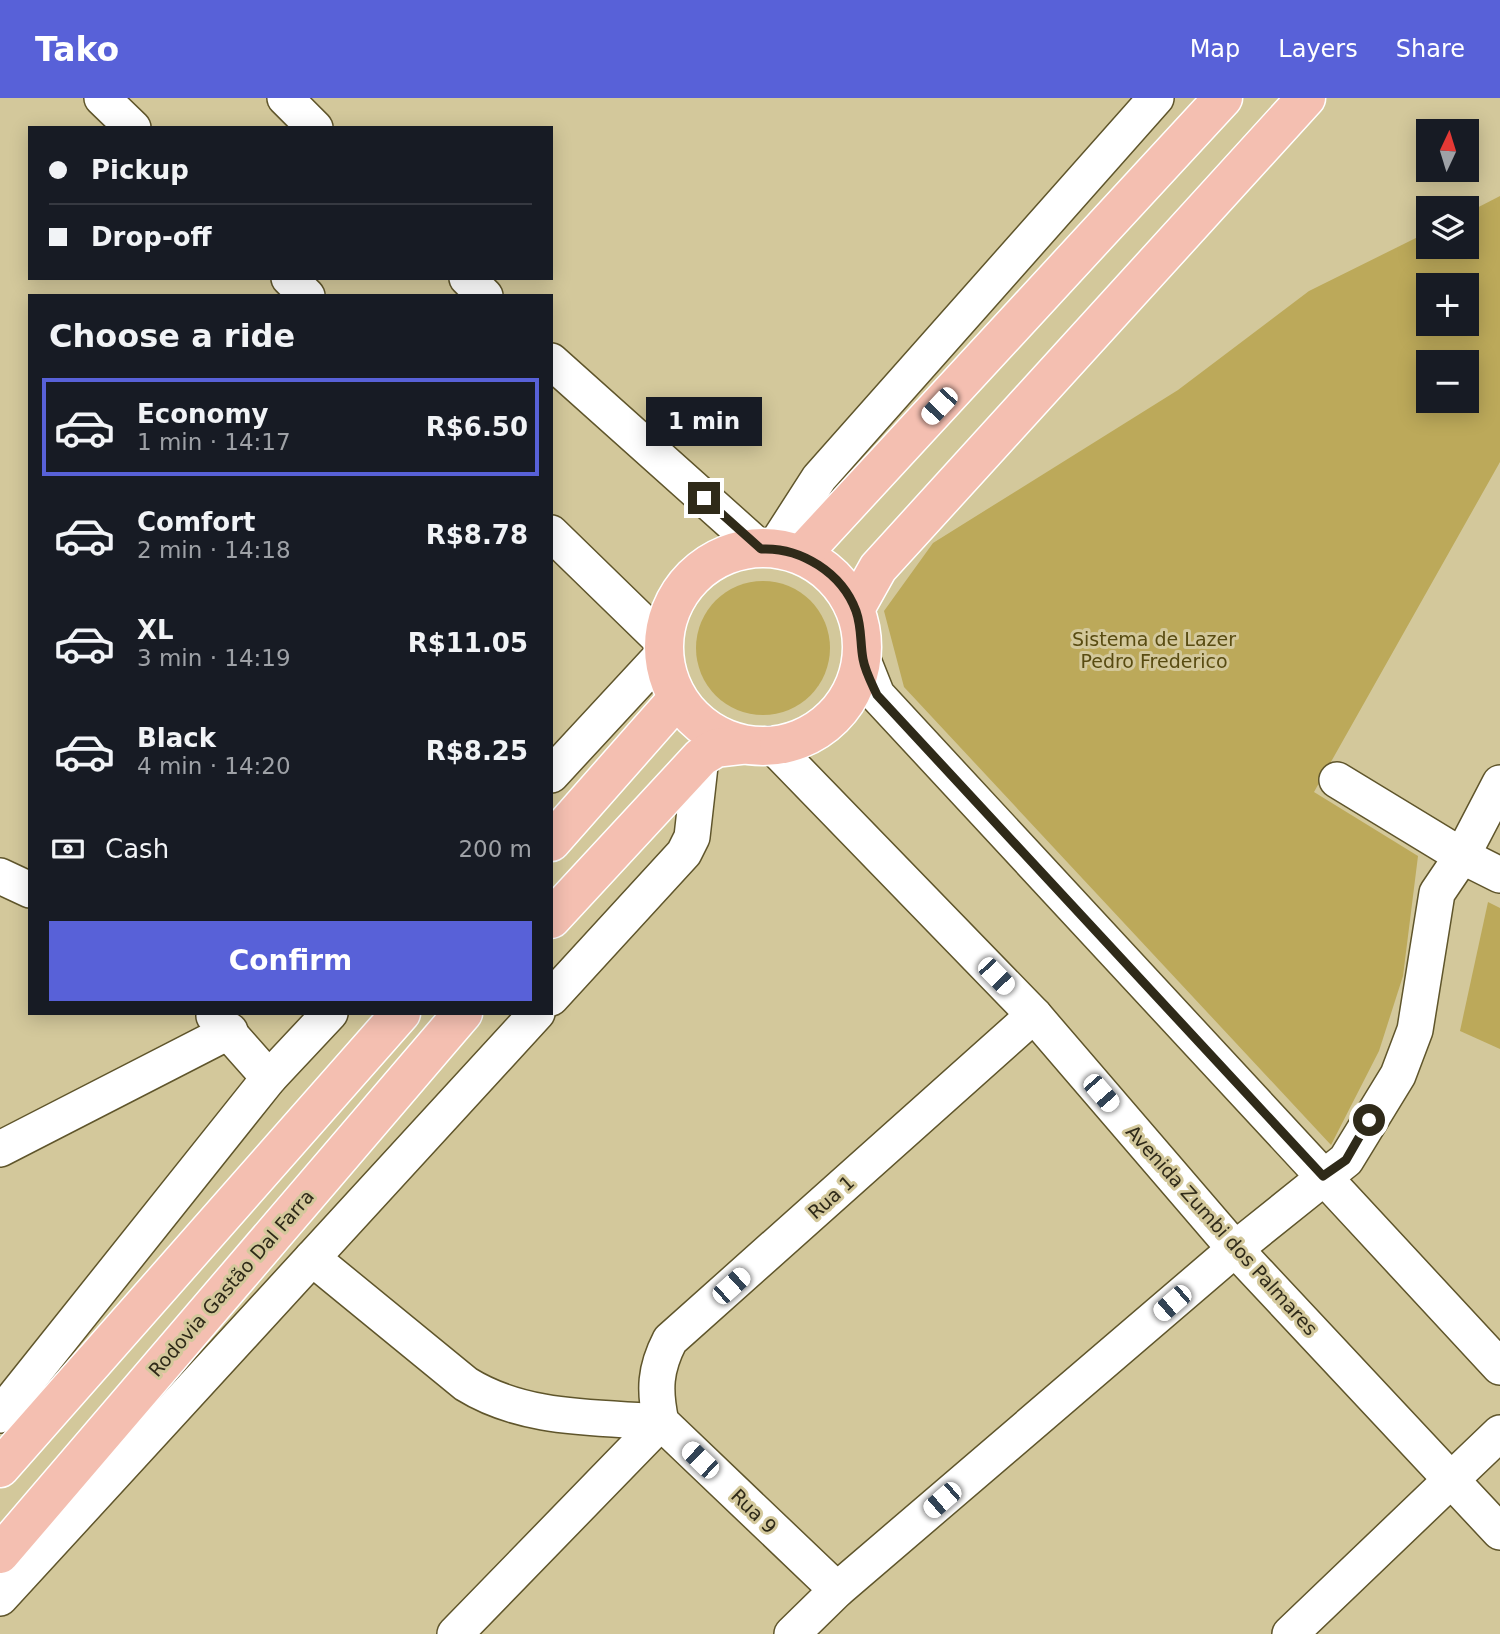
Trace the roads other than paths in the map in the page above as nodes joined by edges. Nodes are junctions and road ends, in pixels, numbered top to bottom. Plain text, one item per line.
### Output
1 (102, 98) edge
2 (285, 98) edge
3 (1156, 98) edge
4 (1223, 98) edge
5 (1306, 98) edge
6 (131, 126) edge
7 (313, 126) edge
8 (291, 280) edge
9 (469, 280) edge
10 (305, 294) edge
11 (483, 294) edge
12 (557, 379) edge
13 (553, 535) edge
14 (779, 551) junction
15 (855, 609) junction
16 (663, 648) junction
17 (863, 660) junction
18 (677, 699) junction
19 (756, 745) junction
20 (701, 757) junction
21 (553, 773) edge
22 (1337, 780) dead end
23 (1500, 783) edge
24 (553, 840) edge
25 (1462, 856) junction
26 (1500, 875) edge
27 (0, 876) edge
28 (28, 889) edge
29 (553, 917) edge
30 (553, 996) edge
31 (328, 1015) edge
32 (399, 1015) edge
33 (461, 1015) edge
34 (535, 1015) edge
35 (1034, 1015) junction
36 (220, 1022) edge
37 (270, 1078) junction
38 (0, 1149) edge
39 (1323, 1176) junction
40 (1235, 1249) junction
41 (312, 1258) junction
42 (1500, 1367) edge
43 (658, 1408) junction
44 (0, 1415) edge
45 (1500, 1433) edge
46 (0, 1468) edge
47 (1451, 1479) junction
48 (1500, 1532) edge
49 (0, 1554) edge
50 (838, 1590) junction
51 (0, 1598) edge
52 (455, 1634) edge
53 (792, 1634) edge
54 (1290, 1634) edge

1 - 6 street
2 - 7 street
3 - 14 street
4 - 14 main road
5 - 15 main road
8 - 10 street
9 - 11 street
12 - 14 street
13 - 16 street
14 - 15 main road
14 - 16 main road
15 - 17 main road
16 - 18 main road
16 - 21 street
17 - 19 main road
17 - 39 street
18 - 19 main road
18 - 24 main road
19 - 20 main road
19 - 35 street, Avenida Zumbi dos Palmares
20 - 29 main road
20 - 30 street
22 - 25 street
23 - 25 street
25 - 26 street
25 - 39 street
27 - 28 street
31 - 37 street
32 - 46 main road
33 - 49 main road, Rodovia Gastão Dal Farra
34 - 41 street
35 - 40 street, Avenida Zumbi dos Palmares
35 - 43 street, Rua 1
36 - 37 street
36 - 38 street
37 - 44 street
39 - 40 street
39 - 42 street
40 - 47 street, Avenida Zumbi dos Palmares
40 - 50 street
41 - 43 street
41 - 51 street
43 - 50 street, Rua 9
43 - 52 street
45 - 47 street
47 - 48 street, Avenida Zumbi dos Palmares
47 - 54 street
50 - 53 street

